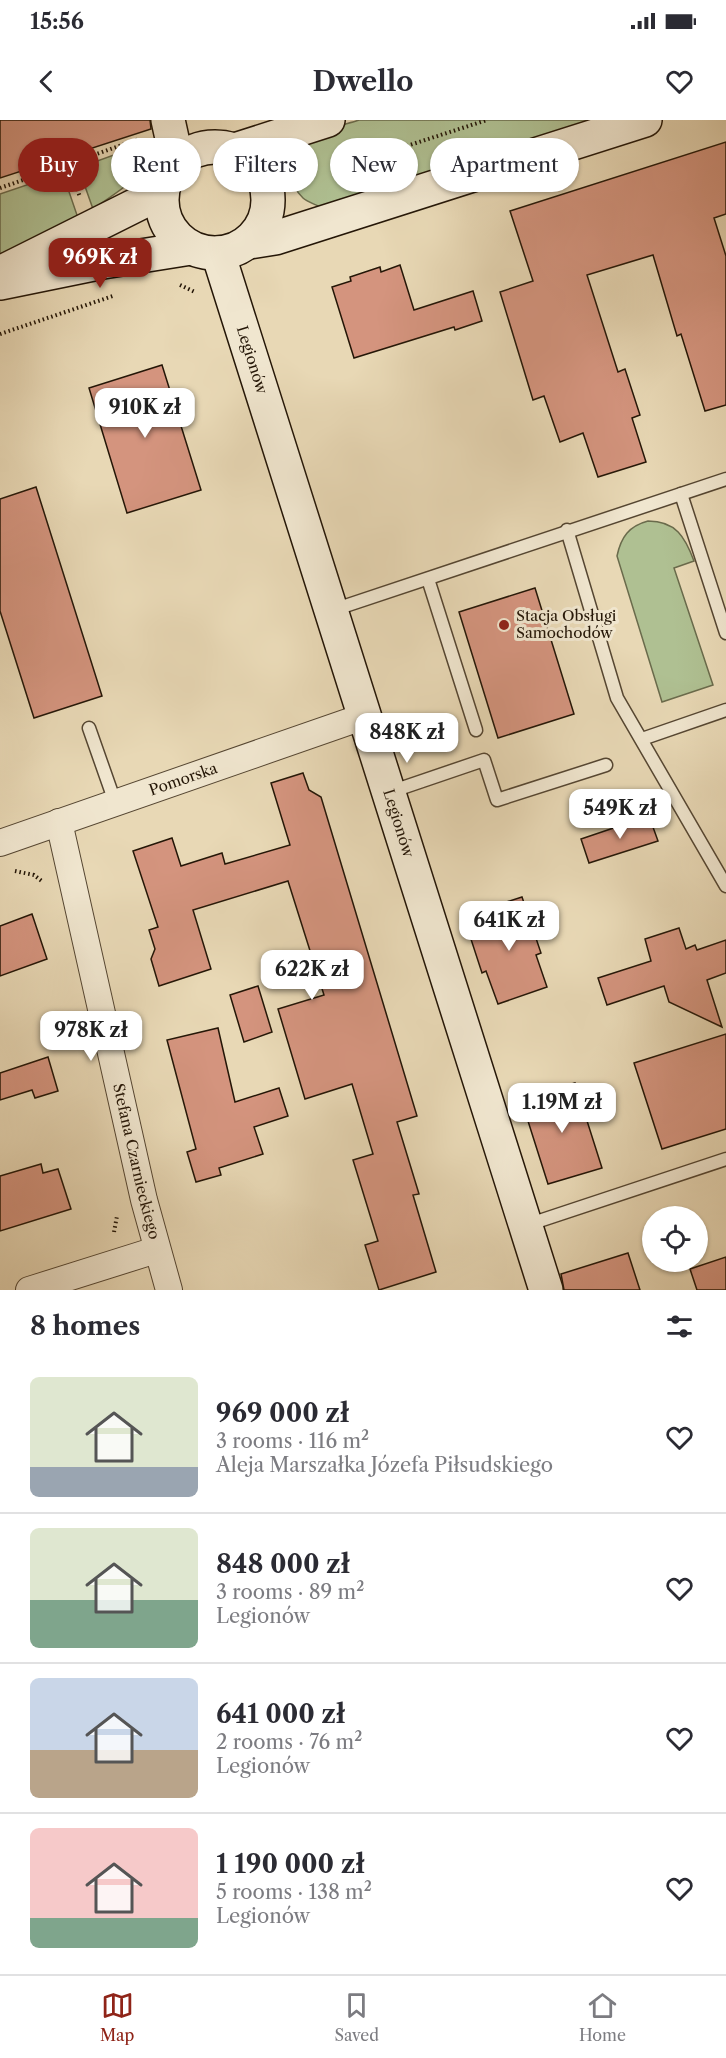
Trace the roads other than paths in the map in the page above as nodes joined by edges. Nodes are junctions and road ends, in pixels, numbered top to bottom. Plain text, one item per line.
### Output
1 (212, 120) edge
2 (328, 120) edge
3 (645, 120) edge
4 (226, 138) edge
5 (272, 138) edge
6 (153, 192) edge
7 (163, 192) edge
8 (267, 192) edge
9 (249, 242) junction
10 (204, 251) junction
11 (0, 273) edge
12 (0, 283) edge
13 (726, 479) edge
14 (681, 494) junction
15 (567, 530) junction
16 (428, 579) junction
17 (332, 611) junction
18 (726, 633) edge
19 (726, 710) edge
20 (365, 716) junction
21 (89, 728) dead end
22 (476, 730) dead end
23 (642, 739) junction
24 (606, 765) dead end
25 (389, 793) junction
26 (115, 802) junction
27 (59, 822) junction
28 (0, 843) edge
29 (726, 886) edge
30 (726, 1159) edge
31 (526, 1226) junction
32 (156, 1250) junction
33 (29, 1290) edge
34 (169, 1290) edge
35 (546, 1290) edge

1 - 4 street
2 - 5 street
3 - 9 street
6 - 11 street
7 - 10 street
8 - 9 street
9 - 10 street
10 - 12 street
10 - 17 street, Legionów
13 - 14 lane
14 - 15 lane
14 - 18 lane
15 - 16 lane
15 - 23 lane
16 - 17 lane
16 - 22 lane
17 - 20 street, Legionów
19 - 23 lane
20 - 25 street, Legionów
20 - 26 street, Pomorska
21 - 26 lane
23 - 29 lane
24 - 25 lane
25 - 31 street, Legionów
26 - 27 street, Pomorska
27 - 28 street, Pomorska
27 - 32 street, Stefana Czarnieckiego
30 - 31 lane
31 - 35 street, Legionów
32 - 33 street
32 - 34 street, Stefana Czarnieckiego

